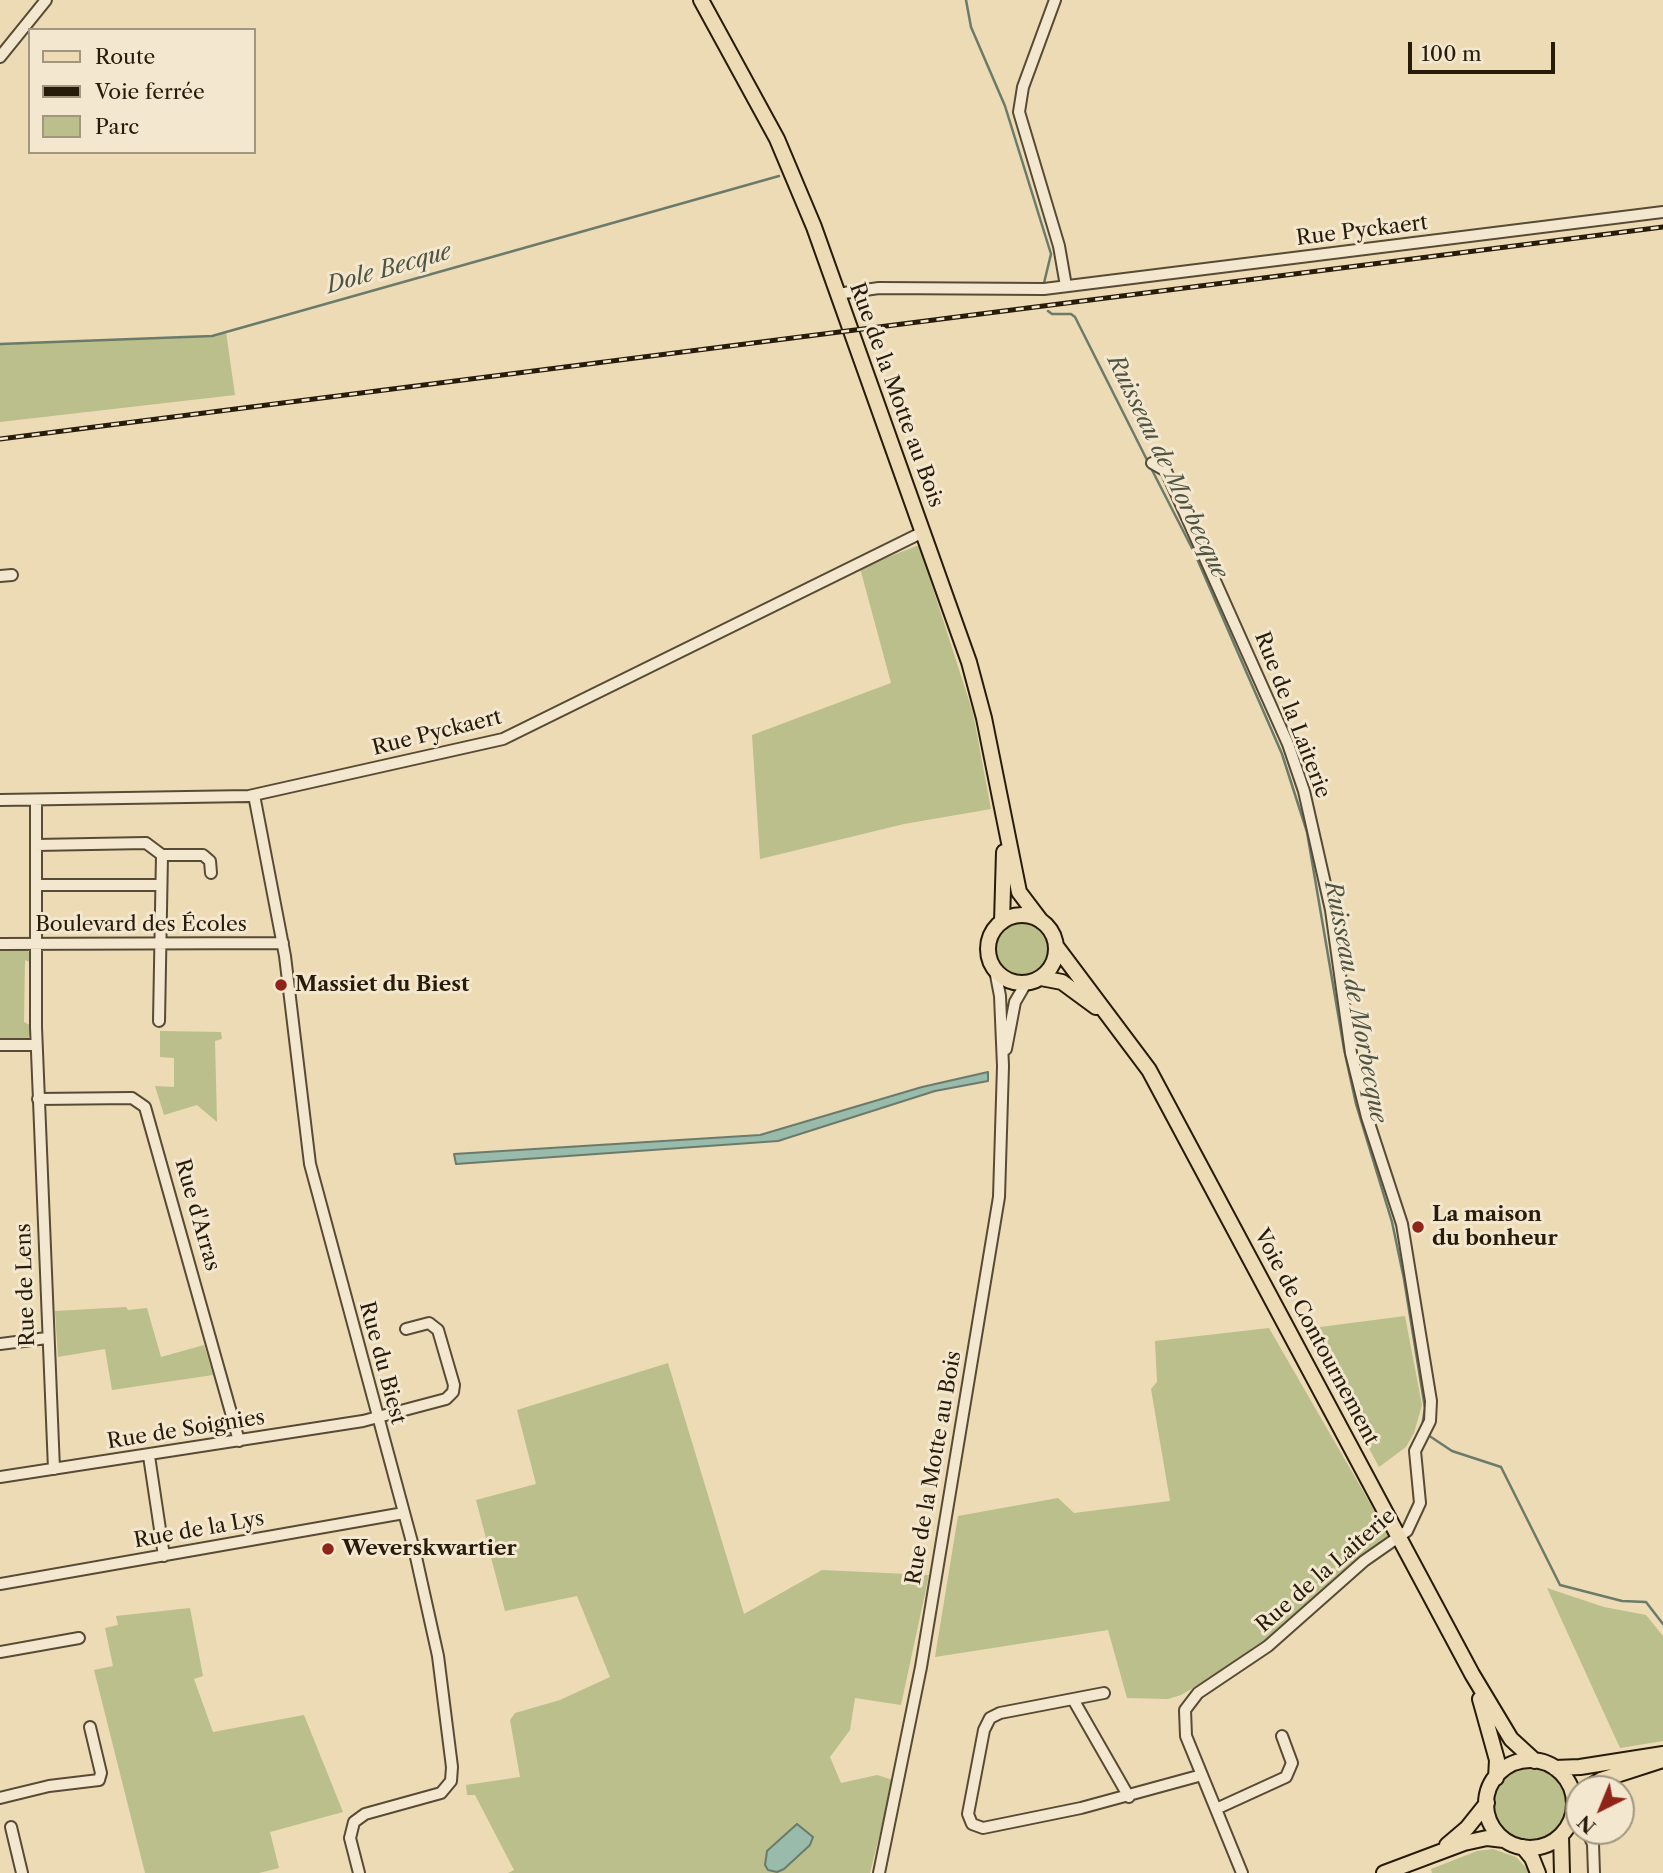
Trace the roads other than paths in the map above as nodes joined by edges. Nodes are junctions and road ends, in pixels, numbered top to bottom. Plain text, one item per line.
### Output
1 (46, 0) edge
2 (701, 0) edge
3 (1055, 0) edge
4 (0, 57) edge
5 (1663, 212) edge
6 (1066, 286) junction
7 (837, 294) junction
8 (1152, 463) dead end
9 (923, 532) junction
10 (12, 575) dead end
11 (0, 576) edge
12 (254, 795) junction
13 (0, 800) edge
14 (36, 800) junction
15 (1004, 823) junction
16 (36, 845) junction
17 (162, 855) junction
18 (211, 873) dead end
19 (36, 885) junction
20 (160, 885) junction
21 (1041, 921) junction
22 (1002, 922) junction
23 (283, 943) junction
24 (0, 944) edge
25 (36, 944) junction
26 (159, 945) junction
27 (1056, 946) junction
28 (995, 970) junction
29 (1041, 978) junction
30 (1026, 983) junction
31 (159, 1021) dead end
32 (1116, 1024) junction
33 (0, 1045) edge
34 (36, 1045) junction
35 (1003, 1066) junction
36 (38, 1099) junction
37 (406, 1329) dead end
38 (47, 1338) junction
39 (0, 1344) edge
40 (378, 1418) junction
41 (239, 1441) junction
42 (149, 1456) junction
43 (54, 1469) junction
44 (0, 1477) edge
45 (404, 1513) junction
46 (1399, 1538) junction
47 (164, 1556) junction
48 (0, 1584) edge
49 (79, 1638) dead end
50 (0, 1652) edge
51 (1472, 1674) junction
52 (1104, 1693) dead end
53 (1074, 1701) junction
54 (90, 1727) dead end
55 (1282, 1736) dead end
56 (1663, 1754) edge
57 (1663, 1760) edge
58 (1535, 1761) junction
59 (1555, 1768) junction
60 (1202, 1775) junction
61 (1616, 1775) edge
62 (1496, 1778) junction
63 (1565, 1780) edge
64 (1129, 1797) junction
65 (0, 1798) edge
66 (1487, 1803) junction
67 (1216, 1809) junction
68 (12, 1827) dead end
69 (1565, 1831) edge
70 (1504, 1840) junction
71 (1567, 1845) edge
72 (1593, 1845) edge
73 (1522, 1847) junction
74 (1436, 1852) junction
75 (22, 1873) edge
76 (359, 1873) edge
77 (879, 1873) edge
78 (1242, 1873) edge
79 (1384, 1873) edge
80 (1538, 1873) edge
81 (1562, 1873) edge
82 (1594, 1873) edge

1 - 4 street
2 - 7 main road, Rue de la Motte au Bois
3 - 6 street
5 - 6 street, Rue Pyckaert
6 - 7 street, Rue Pyckaert
7 - 9 main road, Rue de la Motte au Bois
8 - 46 street, Rue de la Laiterie
9 - 12 street, Rue Pyckaert
9 - 15 main road, Rue de la Motte au Bois
10 - 11 street
12 - 14 street, Rue Pyckaert
12 - 23 street, Rue du Biest
13 - 14 street, Rue Pyckaert
14 - 16 street, Rue de Lens
15 - 21 main road, Rue de la Motte au Bois
15 - 22 main road, Rue de la Motte au Bois
16 - 17 street
16 - 19 street, Rue de Lens
17 - 18 street
17 - 20 street
19 - 20 street
19 - 25 street, Rue de Lens
20 - 26 street
21 - 22 main road
21 - 27 main road
22 - 28 main road
23 - 26 street, Boulevard des Écoles
23 - 40 street, Rue du Biest
24 - 25 street, Boulevard des Écoles
25 - 26 street, Boulevard des Écoles
25 - 34 street, Rue de Lens
26 - 31 street
27 - 29 main road
27 - 32 main road
28 - 30 main road
28 - 35 street, Rue de la Motte au Bois
29 - 30 main road
29 - 32 main road
30 - 35 street, Rue de la Motte au Bois
32 - 46 main road, Voie de Contournement
33 - 34 street
34 - 36 street, Rue de Lens
35 - 77 street, Rue de la Motte au Bois
36 - 38 street, Rue de Lens
36 - 41 street, Rue d'Arras
37 - 40 street, Rue de Soignies
38 - 39 street
38 - 43 street, Rue de Lens
40 - 41 street, Rue de Soignies
40 - 45 street, Rue du Biest
41 - 42 street, Rue de Soignies
42 - 43 street, Rue de Soignies
42 - 47 street
43 - 44 street, Rue de Soignies
45 - 47 street, Rue de la Lys
45 - 76 street, Rue du Biest
46 - 51 main road, Voie de Contournement
46 - 60 street, Rue de la Laiterie
47 - 48 street, Rue de la Lys
49 - 50 street
51 - 58 main road, Voie de Contournement
51 - 62 main road, Voie de Contournement
52 - 53 street
53 - 64 street
53 - 64 street
54 - 65 street
55 - 67 street
56 - 59 main road
57 - 61 main road
58 - 59 main road
58 - 62 main road
59 - 63 main road
60 - 64 street
60 - 67 street, Rue de la Laiterie
62 - 66 main road
66 - 70 main road
66 - 74 main road
67 - 78 street, Rue de la Laiterie
68 - 75 street
69 - 73 main road
70 - 73 main road
70 - 74 main road
71 - 81 main road
72 - 82 street
73 - 80 main road
74 - 79 main road

